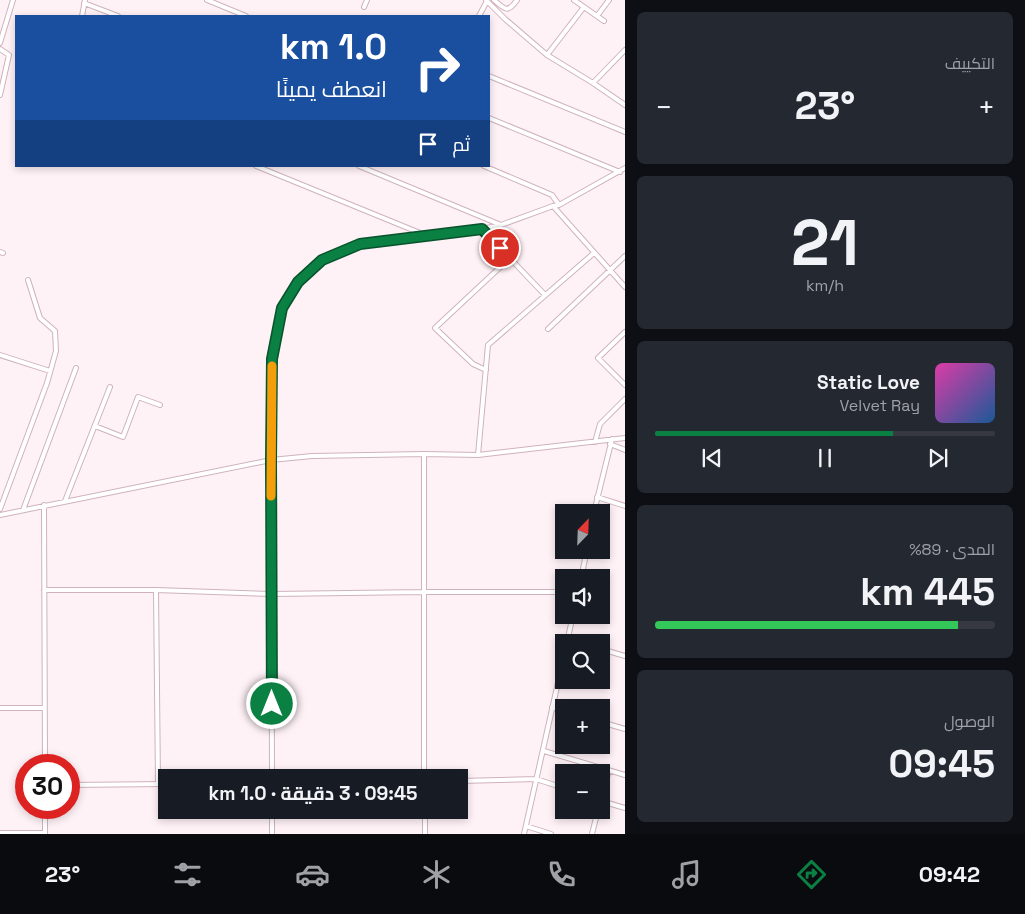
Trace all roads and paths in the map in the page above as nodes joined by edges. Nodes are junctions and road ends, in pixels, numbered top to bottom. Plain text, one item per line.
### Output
1 (13, 0) edge
2 (207, 0) edge
3 (367, 0) edge
4 (494, 0) edge
5 (517, 0) edge
6 (574, 0) edge
7 (610, 0) edge
8 (85, 1) edge
9 (487, 1) edge
10 (364, 7) dead end
11 (584, 7) junction
12 (82, 15) edge
13 (116, 15) edge
14 (244, 15) edge
15 (480, 15) edge
16 (597, 16) junction
17 (604, 21) dead end
18 (0, 44) edge
19 (0, 49) edge
20 (625, 50) edge
21 (7, 53) junction
22 (547, 55) junction
23 (15, 56) edge
24 (490, 76) edge
25 (593, 82) junction
26 (0, 95) edge
27 (625, 105) edge
28 (490, 118) edge
29 (625, 132) edge
30 (258, 167) edge
31 (361, 167) edge
32 (486, 167) edge
33 (625, 168) edge
34 (620, 172) junction
35 (559, 205) junction
36 (553, 206) junction
37 (501, 225) junction
38 (482, 229) junction
39 (426, 236) junction
40 (594, 253) junction
41 (625, 256) edge
42 (510, 258) junction
43 (610, 270) junction
44 (28, 280) dead end
45 (625, 287) edge
46 (545, 295) junction
47 (548, 329) dead end
48 (625, 332) edge
49 (0, 355) edge
50 (76, 368) dead end
51 (486, 370) junction
52 (50, 371) junction
53 (625, 384) edge
54 (110, 387) dead end
55 (625, 399) edge
56 (160, 405) dead end
57 (95, 426) junction
58 (625, 438) edge
59 (612, 439) junction
60 (595, 442) junction
61 (610, 444) junction
62 (625, 450) edge
63 (424, 454) junction
64 (478, 456) junction
65 (271, 460) junction
66 (597, 497) junction
67 (65, 501) junction
68 (596, 504) edge
69 (44, 506) junction
70 (625, 506) edge
71 (0, 509) edge
72 (23, 510) junction
73 (0, 514) edge
74 (44, 590) junction
75 (156, 590) junction
76 (424, 592) junction
77 (555, 592) edge
78 (272, 594) junction
79 (610, 652) edge
80 (625, 656) edge
81 (556, 689) edge
82 (552, 707) junction
83 (0, 708) edge
84 (44, 708) junction
85 (555, 708) edge
86 (610, 724) edge
87 (625, 728) edge
88 (544, 751) junction
89 (45, 754) edge
90 (588, 764) edge
91 (272, 769) edge
92 (424, 769) edge
93 (610, 770) edge
94 (625, 775) edge
95 (468, 780) edge
96 (536, 780) junction
97 (158, 784) joint
98 (80, 785) edge
99 (555, 785) edge
100 (610, 803) edge
101 (625, 808) edge
102 (45, 819) edge
103 (272, 819) edge
104 (425, 819) edge
105 (596, 819) edge
106 (526, 826) junction
107 (0, 834) edge
108 (45, 834) edge
109 (272, 834) edge
110 (425, 834) edge
111 (524, 834) edge
112 (551, 834) edge
113 (592, 834) edge

1 - 18 street
2 - 14 street
3 - 10 street
4 - 5 street
6 - 11 street
7 - 16 street
8 - 12 street
8 - 13 street
9 - 15 street
9 - 22 street
11 - 16 street
11 - 22 street
16 - 17 street
19 - 21 street
20 - 25 street
21 - 23 street
21 - 26 street
22 - 25 street
24 - 29 street
25 - 27 street
28 - 34 street
30 - 39 street
31 - 37 street
32 - 35 street
33 - 34 street
34 - 35 street
35 - 36 street
36 - 37 street
36 - 40 street
37 - 38 street
38 - 39 street
38 - 42 street
39 - 65 street
40 - 43 street
40 - 46 street
41 - 43 street
42 - 46 street
42 - 51 street
43 - 45 street
43 - 47 street
44 - 52 street
46 - 51 street
48 - 53 street
49 - 52 street
50 - 72 street
51 - 64 street
52 - 71 street
54 - 57 street
55 - 60 street
56 - 57 street
57 - 67 street
58 - 59 street
59 - 60 street
59 - 61 street
60 - 64 street
61 - 62 street
61 - 66 street
63 - 64 street
63 - 65 street
63 - 76 street
65 - 67 street
65 - 78 street
66 - 68 street
66 - 70 street
67 - 69 street
69 - 72 street
69 - 74 street
72 - 73 street
74 - 75 street
74 - 84 street
75 - 78 street
75 - 97 street
76 - 77 street
76 - 78 street
76 - 92 street
78 - 91 street
79 - 80 street
81 - 82 street
82 - 85 street
82 - 88 street
83 - 84 street
84 - 89 street
86 - 87 street
88 - 90 street
88 - 96 street
93 - 94 street
95 - 96 street
96 - 99 street
96 - 106 street
97 - 98 street
100 - 101 street
102 - 108 street
103 - 109 street
104 - 110 street
105 - 113 street
106 - 111 street
106 - 112 street
107 - 108 street

